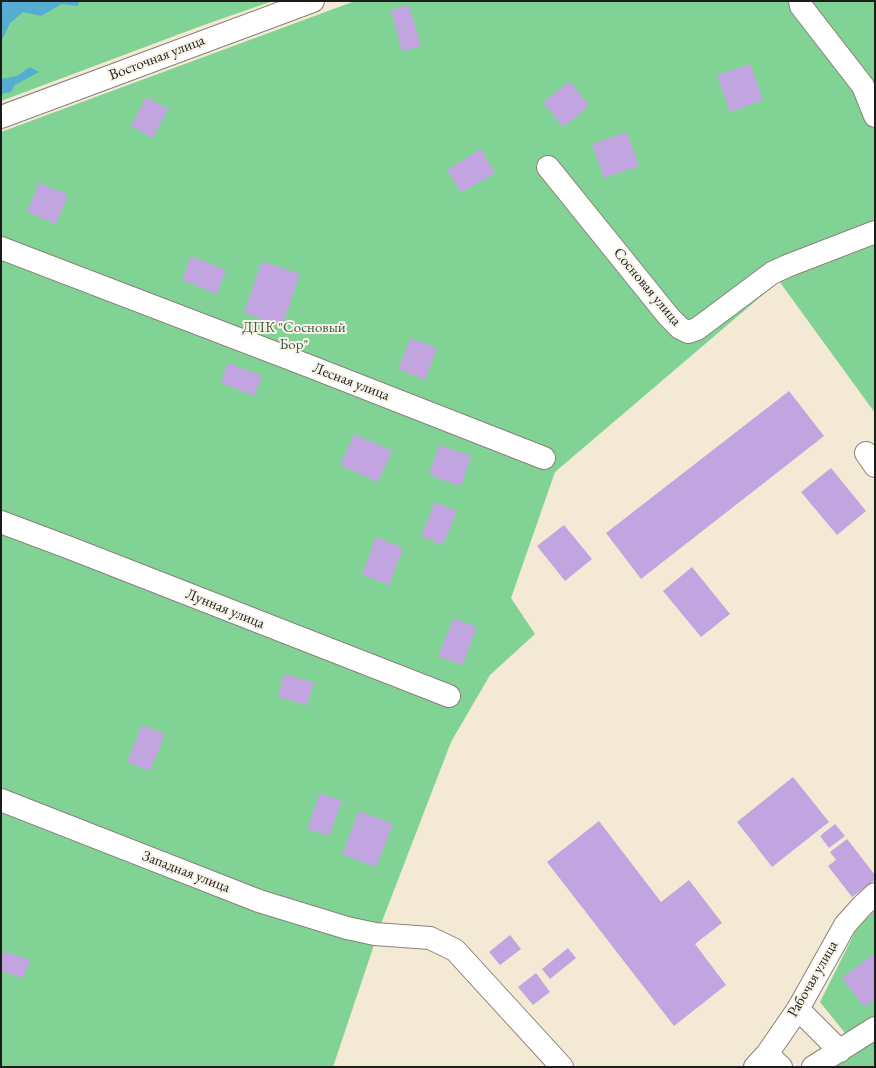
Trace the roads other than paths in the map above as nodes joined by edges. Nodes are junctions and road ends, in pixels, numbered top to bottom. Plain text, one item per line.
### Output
1 (313, 1) edge
2 (800, 1) edge
3 (875, 116) edge
4 (1, 117) edge
5 (548, 167) dead end
6 (875, 232) edge
7 (1, 248) edge
8 (544, 458) dead end
9 (1, 522) edge
10 (449, 696) dead end
11 (1, 800) edge
12 (875, 894) edge
13 (798, 1008) junction
14 (875, 1028) edge
15 (840, 1051) junction
16 (768, 1063) edge
17 (562, 1067) edge
18 (813, 1067) edge

1 - 4 street, Восточная улица
2 - 3 street
5 - 6 street, Сосновая улица
7 - 8 street, Лесная улица
9 - 10 street, Лунная улица
11 - 17 street, Западная улица
12 - 13 street, Рабочая улица
13 - 15 street
13 - 16 street, Рабочая улица
14 - 15 street
15 - 18 street

